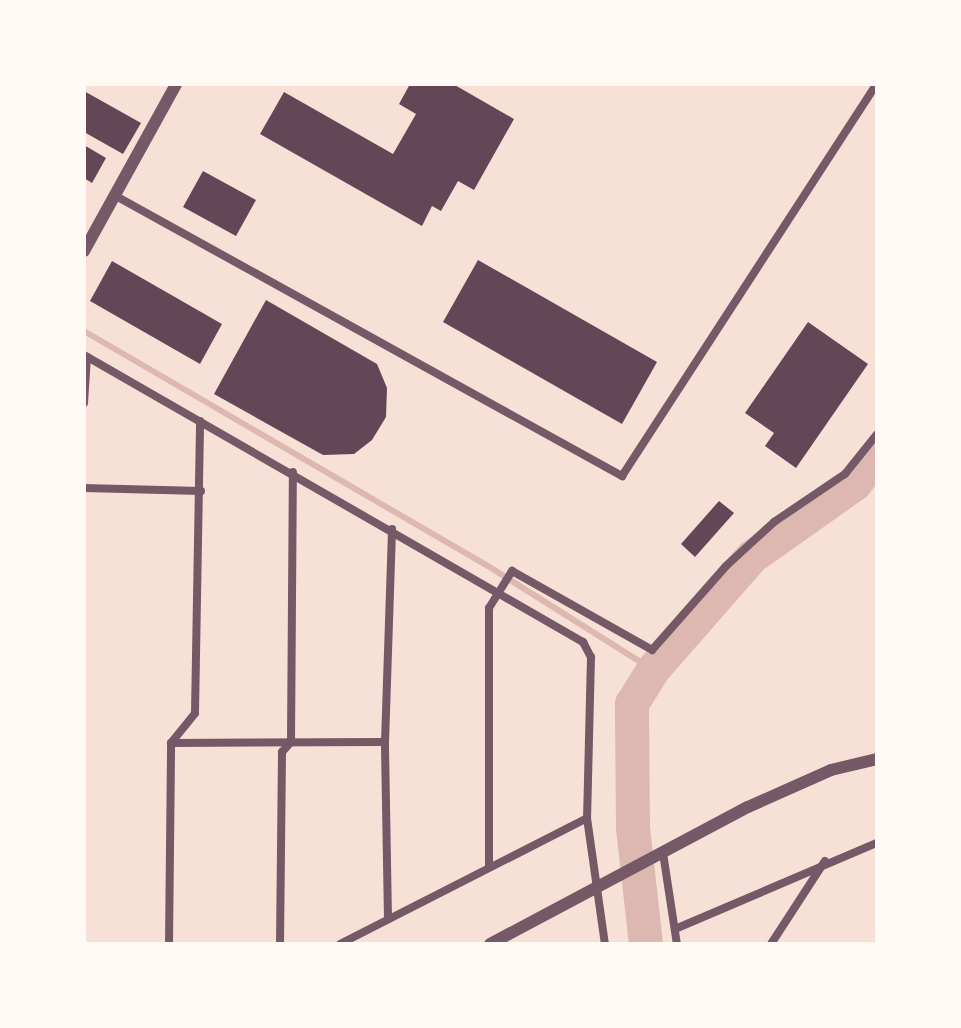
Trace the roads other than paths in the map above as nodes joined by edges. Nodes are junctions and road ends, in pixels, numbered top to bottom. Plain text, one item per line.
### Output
1 (176, 84) edge
2 (877, 84) edge
3 (114, 195) junction
4 (84, 251) edge
5 (86, 356) edge
6 (84, 403) edge
7 (200, 421) junction
8 (877, 434) edge
9 (293, 472) junction
10 (84, 488) edge
11 (201, 491) junction
12 (392, 529) junction
13 (498, 594) junction
14 (291, 742) junction
15 (385, 742) junction
16 (171, 743) junction
17 (877, 759) edge
18 (587, 818) junction
19 (877, 843) edge
20 (663, 853) junction
21 (826, 861) junction
22 (489, 865) junction
23 (597, 888) junction
24 (388, 919) junction
25 (675, 929) junction
26 (169, 944) edge
27 (280, 944) edge
28 (340, 944) edge
29 (490, 944) edge
30 (605, 944) edge
31 (677, 944) edge
32 (771, 944) edge

1 - 3 street
2 - 3 street
3 - 4 street
5 - 6 street
5 - 7 street
7 - 9 street
7 - 11 street
8 - 13 street
9 - 12 street
9 - 14 street
10 - 11 street
11 - 16 street
12 - 13 street
12 - 15 street
13 - 18 street
13 - 22 street
14 - 15 street
14 - 16 street
14 - 27 street
15 - 24 street
16 - 26 street
17 - 20 street
18 - 22 street
18 - 23 street
19 - 21 street
20 - 23 street
20 - 25 street
21 - 25 street
21 - 32 street
22 - 24 street
23 - 29 street
23 - 30 street
24 - 28 street
25 - 31 street

